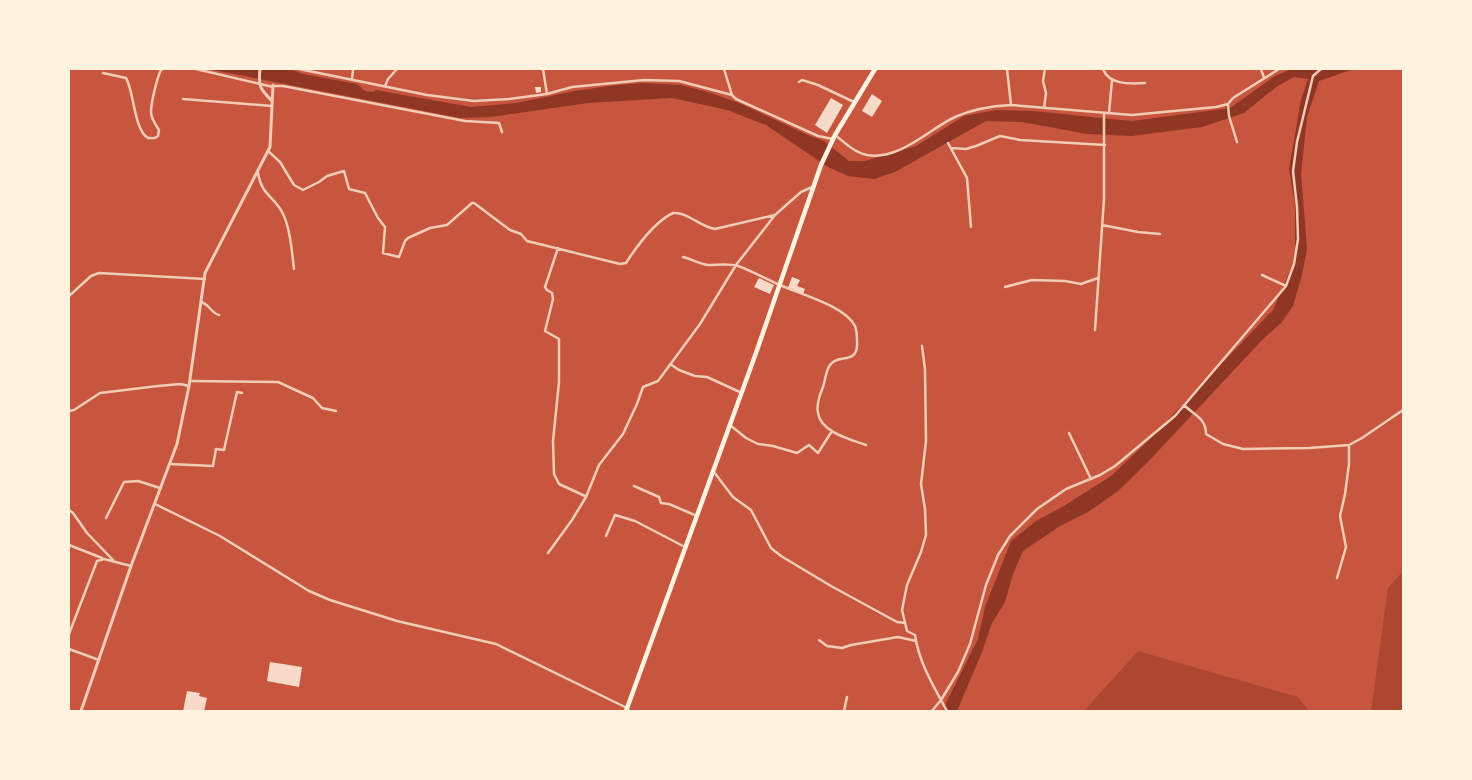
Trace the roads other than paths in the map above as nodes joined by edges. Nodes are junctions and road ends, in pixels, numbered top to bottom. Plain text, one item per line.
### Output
1 (163, 69) edge
2 (196, 69) edge
3 (260, 69) edge
4 (299, 69) edge
5 (353, 69) edge
6 (396, 69) edge
7 (543, 69) edge
8 (724, 69) edge
9 (875, 69) edge
10 (1007, 69) edge
11 (1044, 69) edge
12 (1103, 69) edge
13 (1261, 69) edge
14 (1279, 69) edge
15 (1321, 69) edge
16 (103, 73) dead end
17 (1264, 78) junction
18 (352, 80) junction
19 (1112, 80) junction
20 (259, 82) junction
21 (799, 82) dead end
22 (1145, 83) dead end
23 (273, 86) junction
24 (385, 86) junction
25 (547, 94) junction
26 (732, 95) junction
27 (182, 99) dead end
28 (854, 102) junction
29 (272, 104) junction
30 (1228, 104) junction
31 (1011, 105) junction
32 (1044, 108) junction
33 (1109, 113) junction
34 (1104, 115) junction
35 (502, 132) dead end
36 (833, 139) junction
37 (1237, 142) dead end
38 (948, 143) dead end
39 (1104, 145) junction
40 (951, 148) junction
41 (268, 151) junction
42 (257, 172) junction
43 (814, 186) junction
44 (775, 215) junction
45 (1102, 225) junction
46 (972, 227) dead end
47 (1160, 234) dead end
48 (558, 248) junction
49 (683, 256) dead end
50 (736, 265) junction
51 (294, 269) dead end
52 (1262, 275) dead end
53 (1098, 278) junction
54 (204, 279) junction
55 (779, 285) junction
56 (1286, 286) junction
57 (1005, 287) dead end
58 (69, 296) edge
59 (201, 302) junction
60 (219, 315) dead end
61 (1095, 330) dead end
62 (922, 346) dead end
63 (670, 364) junction
64 (190, 381) junction
65 (189, 386) junction
66 (242, 393) dead end
67 (742, 393) junction
68 (1184, 405) junction
69 (1403, 410) edge
70 (69, 411) edge
71 (336, 411) dead end
72 (730, 425) junction
73 (832, 431) junction
74 (1069, 434) dead end
75 (866, 445) dead end
76 (1349, 445) junction
77 (170, 464) junction
78 (713, 471) junction
79 (1091, 479) junction
80 (634, 486) dead end
81 (160, 488) junction
82 (586, 496) junction
83 (155, 504) junction
84 (69, 510) edge
85 (697, 516) junction
86 (106, 518) dead end
87 (606, 536) dead end
88 (69, 545) edge
89 (685, 547) junction
90 (548, 553) dead end
91 (104, 559) junction
92 (114, 561) junction
93 (131, 566) junction
94 (1337, 578) dead end
95 (905, 623) junction
96 (69, 634) edge
97 (819, 640) dead end
98 (916, 641) junction
99 (69, 649) edge
100 (99, 660) junction
101 (846, 697) dead end
102 (941, 700) junction
103 (627, 710) edge
104 (81, 711) edge
105 (844, 711) edge
106 (932, 711) edge
107 (947, 711) edge

1 - 16 street
2 - 20 street
3 - 20 street
4 - 18 street
5 - 18 street
6 - 24 street
7 - 25 street
8 - 26 street
9 - 28 main road
10 - 31 street
11 - 32 street
12 - 19 street
13 - 17 street
14 - 17 street
15 - 56 street
17 - 30 street
18 - 24 street
19 - 22 street
19 - 33 street
20 - 23 street
20 - 29 street
21 - 28 street
23 - 29 street
23 - 35 street
24 - 25 street
25 - 26 street
26 - 36 street
27 - 29 street
28 - 36 main road
29 - 41 street
30 - 33 street
30 - 37 street
31 - 32 street
31 - 36 street
32 - 34 street
33 - 34 street
34 - 39 street
36 - 43 main road
38 - 40 street
39 - 40 street
39 - 45 street
40 - 46 street
41 - 42 street
41 - 48 street
42 - 51 street
42 - 54 street
43 - 44 street
43 - 55 main road
44 - 48 street
44 - 50 street
45 - 47 street
45 - 53 street
48 - 82 street
49 - 50 street
50 - 55 street
50 - 63 street
52 - 56 street
53 - 57 street
53 - 61 street
54 - 58 street
54 - 59 street
55 - 67 main road
55 - 73 street
56 - 68 street
59 - 60 street
59 - 64 street
62 - 95 street
63 - 67 street
63 - 82 street
64 - 65 street
64 - 71 street
65 - 70 street
65 - 77 street
66 - 77 street
67 - 72 main road
68 - 76 street
68 - 79 street
69 - 76 street
72 - 73 street
72 - 78 main road
73 - 75 street
74 - 79 street
76 - 94 street
77 - 81 street
78 - 85 main road
78 - 95 street
79 - 102 street
80 - 85 street
81 - 83 street
81 - 86 street
82 - 90 street
83 - 93 street
83 - 103 street
84 - 92 street
85 - 89 main road
87 - 89 street
88 - 91 street
89 - 103 main road
91 - 92 street
91 - 96 street
92 - 93 street
93 - 100 street
95 - 98 street
97 - 98 street
98 - 102 street
99 - 100 street
100 - 104 street
101 - 105 street
102 - 106 street
102 - 107 street

